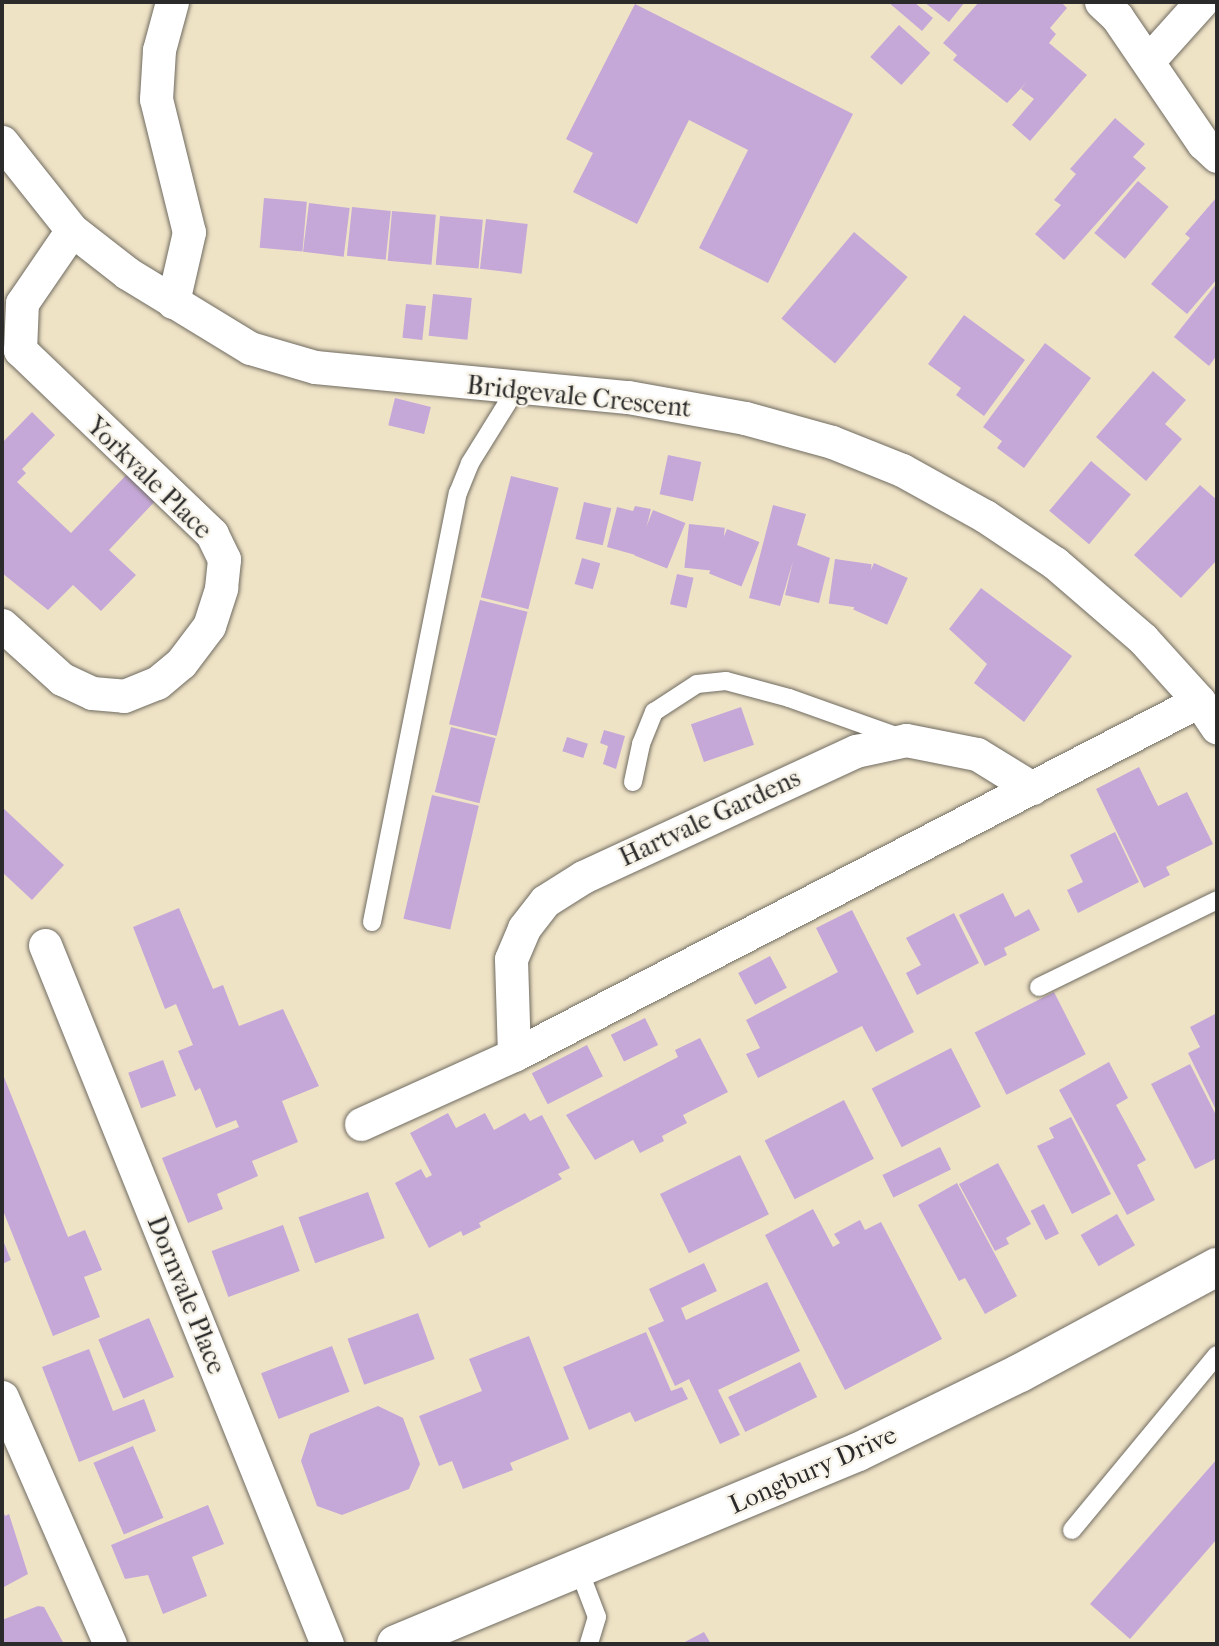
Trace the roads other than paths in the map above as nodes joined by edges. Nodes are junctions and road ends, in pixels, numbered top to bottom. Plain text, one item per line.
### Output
1 (172, 2) edge
2 (1101, 2) edge
3 (1201, 2) edge
4 (1149, 60) junction
5 (2, 142) edge
6 (1217, 156) edge
7 (72, 230) junction
8 (173, 302) junction
9 (516, 389) junction
10 (2, 625) edge
11 (1199, 701) junction
12 (1217, 728) edge
13 (906, 740) junction
14 (634, 782) dead end
15 (1032, 788) junction
16 (1217, 900) edge
17 (372, 922) dead end
18 (46, 945) dead end
19 (1039, 987) dead end
20 (514, 1055) junction
21 (361, 1124) dead end
22 (1217, 1267) edge
23 (1217, 1355) edge
24 (2, 1397) edge
25 (1072, 1530) dead end
26 (579, 1570) junction
27 (110, 1644) edge
28 (327, 1644) edge
29 (396, 1644) edge
30 (589, 1644) edge

1 - 8 street
2 - 4 street
3 - 4 street
4 - 6 street
5 - 7 street, Bridgevale Crescent
7 - 8 street, Bridgevale Crescent
7 - 10 street, Yorkvale Place
8 - 9 street, Bridgevale Crescent
9 - 11 street, Bridgevale Crescent
9 - 17 lane
11 - 12 street, Bridgevale Crescent
11 - 15 street
13 - 14 lane
13 - 15 street, Hartvale Gardens
13 - 20 street, Hartvale Gardens
15 - 20 street
16 - 19 lane
18 - 28 street, Dornvale Place
20 - 21 street
22 - 26 street, Longbury Drive
23 - 25 lane
24 - 27 street
26 - 29 street, Longbury Drive
26 - 30 lane

